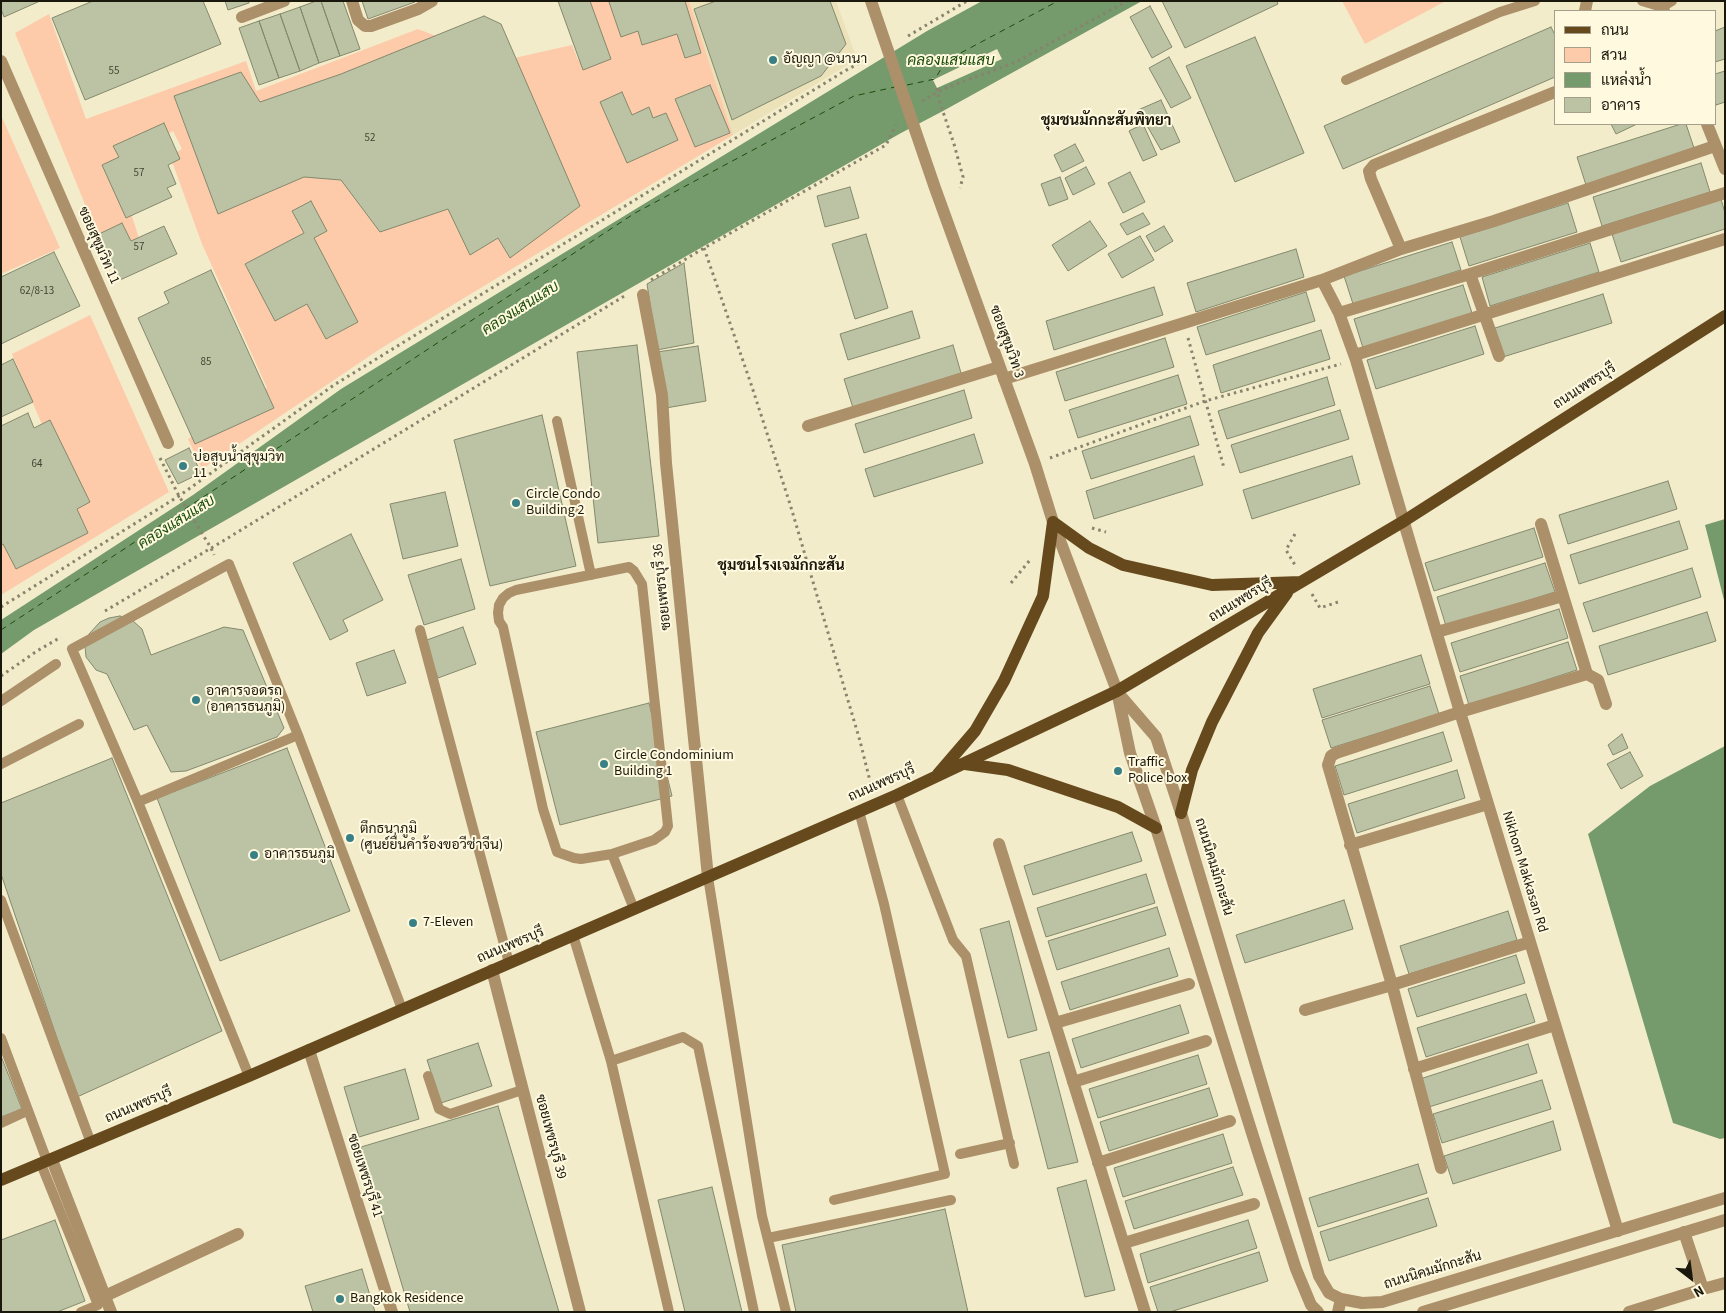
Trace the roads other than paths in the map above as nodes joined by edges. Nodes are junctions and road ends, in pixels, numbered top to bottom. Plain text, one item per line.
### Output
1 (284, 1) edge
2 (352, 1) edge
3 (432, 1) edge
4 (872, 1) edge
5 (1535, 1) edge
6 (1642, 1) edge
7 (1666, 6) edge
8 (242, 17) dead end
9 (1, 61) edge
10 (1346, 80) dead end
11 (1554, 92) edge
12 (1707, 125) edge
13 (1715, 146) junction
14 (1725, 169) edge
15 (1725, 193) edge
16 (1725, 238) edge
17 (1401, 249) junction
18 (1470, 274) junction
19 (1322, 280) junction
20 (644, 289) road end
21 (1340, 313) junction
22 (1484, 315) junction
23 (1725, 316) edge
24 (1499, 356) dead end
25 (1356, 358) junction
26 (1002, 373) junction
27 (557, 422) dead end
28 (808, 426) dead end
29 (168, 443) dead end
30 (1404, 521) junction
31 (1053, 522) junction
32 (1541, 524) dead end
33 (591, 575) junction
34 (1302, 582) junction
35 (1290, 589) junction
36 (1564, 596) junction
37 (420, 630) dead end
38 (1437, 632) junction
39 (56, 664) dead end
40 (1587, 674) junction
41 (1116, 691) junction
42 (1, 701) edge
43 (1606, 704) dead end
44 (1460, 712) junction
45 (79, 724) dead end
46 (298, 735) junction
47 (1, 764) edge
48 (965, 764) junction
49 (936, 776) junction
50 (897, 794) junction
51 (138, 802) junction
52 (1488, 804) junction
53 (859, 811) junction
54 (1181, 813) junction
55 (1156, 828) junction
56 (999, 844) dead end
57 (1350, 845) junction
58 (612, 854) junction
59 (708, 877) junction
60 (1, 900) edge
61 (634, 909) junction
62 (573, 935) junction
63 (1530, 942) junction
64 (509, 963) junction
65 (492, 970) junction
66 (1189, 984) dead end
67 (1392, 985) junction
68 (402, 1009) junction
69 (1305, 1010) dead end
70 (1055, 1023) junction
71 (1555, 1025) junction
72 (1, 1038) edge
73 (1206, 1041) dead end
74 (308, 1050) junction
75 (611, 1061) junction
76 (1414, 1069) junction
77 (249, 1076) junction
78 (428, 1076) dead end
79 (1072, 1082) junction
80 (522, 1090) junction
81 (27, 1111) junction
82 (1230, 1121) dead end
83 (1, 1123) edge
84 (91, 1142) junction
85 (1010, 1143) junction
86 (960, 1154) dead end
87 (46, 1162) junction
88 (1098, 1163) junction
89 (1014, 1164) dead end
90 (1441, 1168) dead end
91 (1, 1180) edge
92 (1725, 1198) edge
93 (834, 1200) dead end
94 (951, 1200) dead end
95 (1254, 1204) dead end
96 (1725, 1220) edge
97 (1618, 1231) junction
98 (1684, 1232) junction
99 (238, 1234) dead end
100 (768, 1238) junction
101 (1124, 1243) junction
102 (1725, 1283) edge
103 (1703, 1289) junction
104 (105, 1296) junction
105 (1341, 1299) junction
106 (81, 1312) edge
107 (111, 1312) edge
108 (392, 1312) edge
109 (580, 1312) edge
110 (669, 1312) edge
111 (754, 1312) edge
112 (786, 1312) edge
113 (1145, 1312) edge
114 (1318, 1312) edge
115 (1338, 1312) edge
116 (1423, 1312) edge
117 (1630, 1312) edge

1 - 8 street
2 - 3 street
4 - 26 street, ซอยสุขุมวิท 3
5 - 10 lane
6 - 7 lane
9 - 29 street, ซอยสุขุมวิท 11
11 - 17 street
12 - 13 street
13 - 14 street
13 - 17 street
15 - 18 street
16 - 22 street
17 - 19 street
18 - 21 street
18 - 22 street
19 - 21 street, Nikhom Makkasan Rd
19 - 26 street
20 - 59 street, ซอยเพชรบุรี 36
21 - 25 street, Nikhom Makkasan Rd
22 - 24 street
22 - 25 street
23 - 30 main road, ถนนเพชรบุรี
25 - 30 street, Nikhom Makkasan Rd
26 - 28 street
26 - 31 street, ซอยสุขุมวิท 3
27 - 33 lane
30 - 34 main road, ถนนเพชรบุรี
30 - 38 street, Nikhom Makkasan Rd
31 - 34 main road
31 - 41 street, ซอยสุขุมวิท 3
31 - 49 main road
32 - 36 street
33 - 58 lane
33 - 58 lane
34 - 35 main road, ถนนเพชรบุรี
35 - 41 main road, ถนนเพชรบุรี
35 - 54 main road
36 - 38 street
36 - 40 street
37 - 64 lane
38 - 44 street, Nikhom Makkasan Rd
39 - 42 lane
40 - 43 street
40 - 44 street
41 - 48 main road, ถนนเพชรบุรี
41 - 54 street, ถนนนิคมมักกะสัน
41 - 55 street
44 - 52 street, Nikhom Makkasan Rd
44 - 57 street
45 - 47 lane
46 - 51 lane
46 - 51 lane
46 - 68 lane
48 - 49 main road, ถนนเพชรบุรี
48 - 55 main road
49 - 50 main road, ถนนเพชรบุรี
50 - 53 main road, ถนนเพชรบุรี
50 - 85 lane
51 - 77 lane
52 - 57 street
52 - 63 street, Nikhom Makkasan Rd
53 - 59 main road, ถนนเพชรบุรี
53 - 93 lane
54 - 105 street, ถนนนิคมมักกะสัน
55 - 114 street
56 - 70 street
57 - 67 street
58 - 61 lane
59 - 61 main road, ถนนเพชรบุรี
59 - 100 lane
60 - 84 lane
61 - 62 main road, ถนนเพชรบุรี
62 - 64 main road, ถนนเพชรบุรี
62 - 75 lane
63 - 67 street
63 - 71 street, Nikhom Makkasan Rd
64 - 65 main road, ถนนเพชรบุรี
65 - 68 main road, ถนนเพชรบุรี
65 - 80 street, ซอยเพชรบุรี 39
66 - 70 street
67 - 69 street
67 - 76 street
68 - 74 main road, ถนนเพชรบุรี
70 - 79 street
71 - 76 street
71 - 97 street, Nikhom Makkasan Rd
72 - 81 lane
73 - 79 street
74 - 77 main road, ถนนเพชรบุรี
74 - 108 street, ซอยเพชรบุรี 41
75 - 110 lane
75 - 111 lane
76 - 90 street
77 - 84 main road, ถนนเพชรบุรี
78 - 80 lane
79 - 88 street
80 - 109 street, ซอยเพชรบุรี 39
81 - 83 lane
81 - 87 lane
82 - 88 street
84 - 87 main road, ถนนเพชรบุรี
85 - 86 lane
85 - 89 lane
87 - 91 main road, ถนนเพชรบุรี
87 - 104 street
87 - 106 lane
88 - 101 street
92 - 97 street, ถนนนิคมมักกะสัน
94 - 100 lane
95 - 101 street
96 - 98 street
97 - 105 street, ถนนนิคมมักกะสัน
98 - 103 street
98 - 116 street
99 - 104 street
100 - 112 lane
101 - 113 street
102 - 103 street
103 - 117 street
104 - 107 street
105 - 115 street

